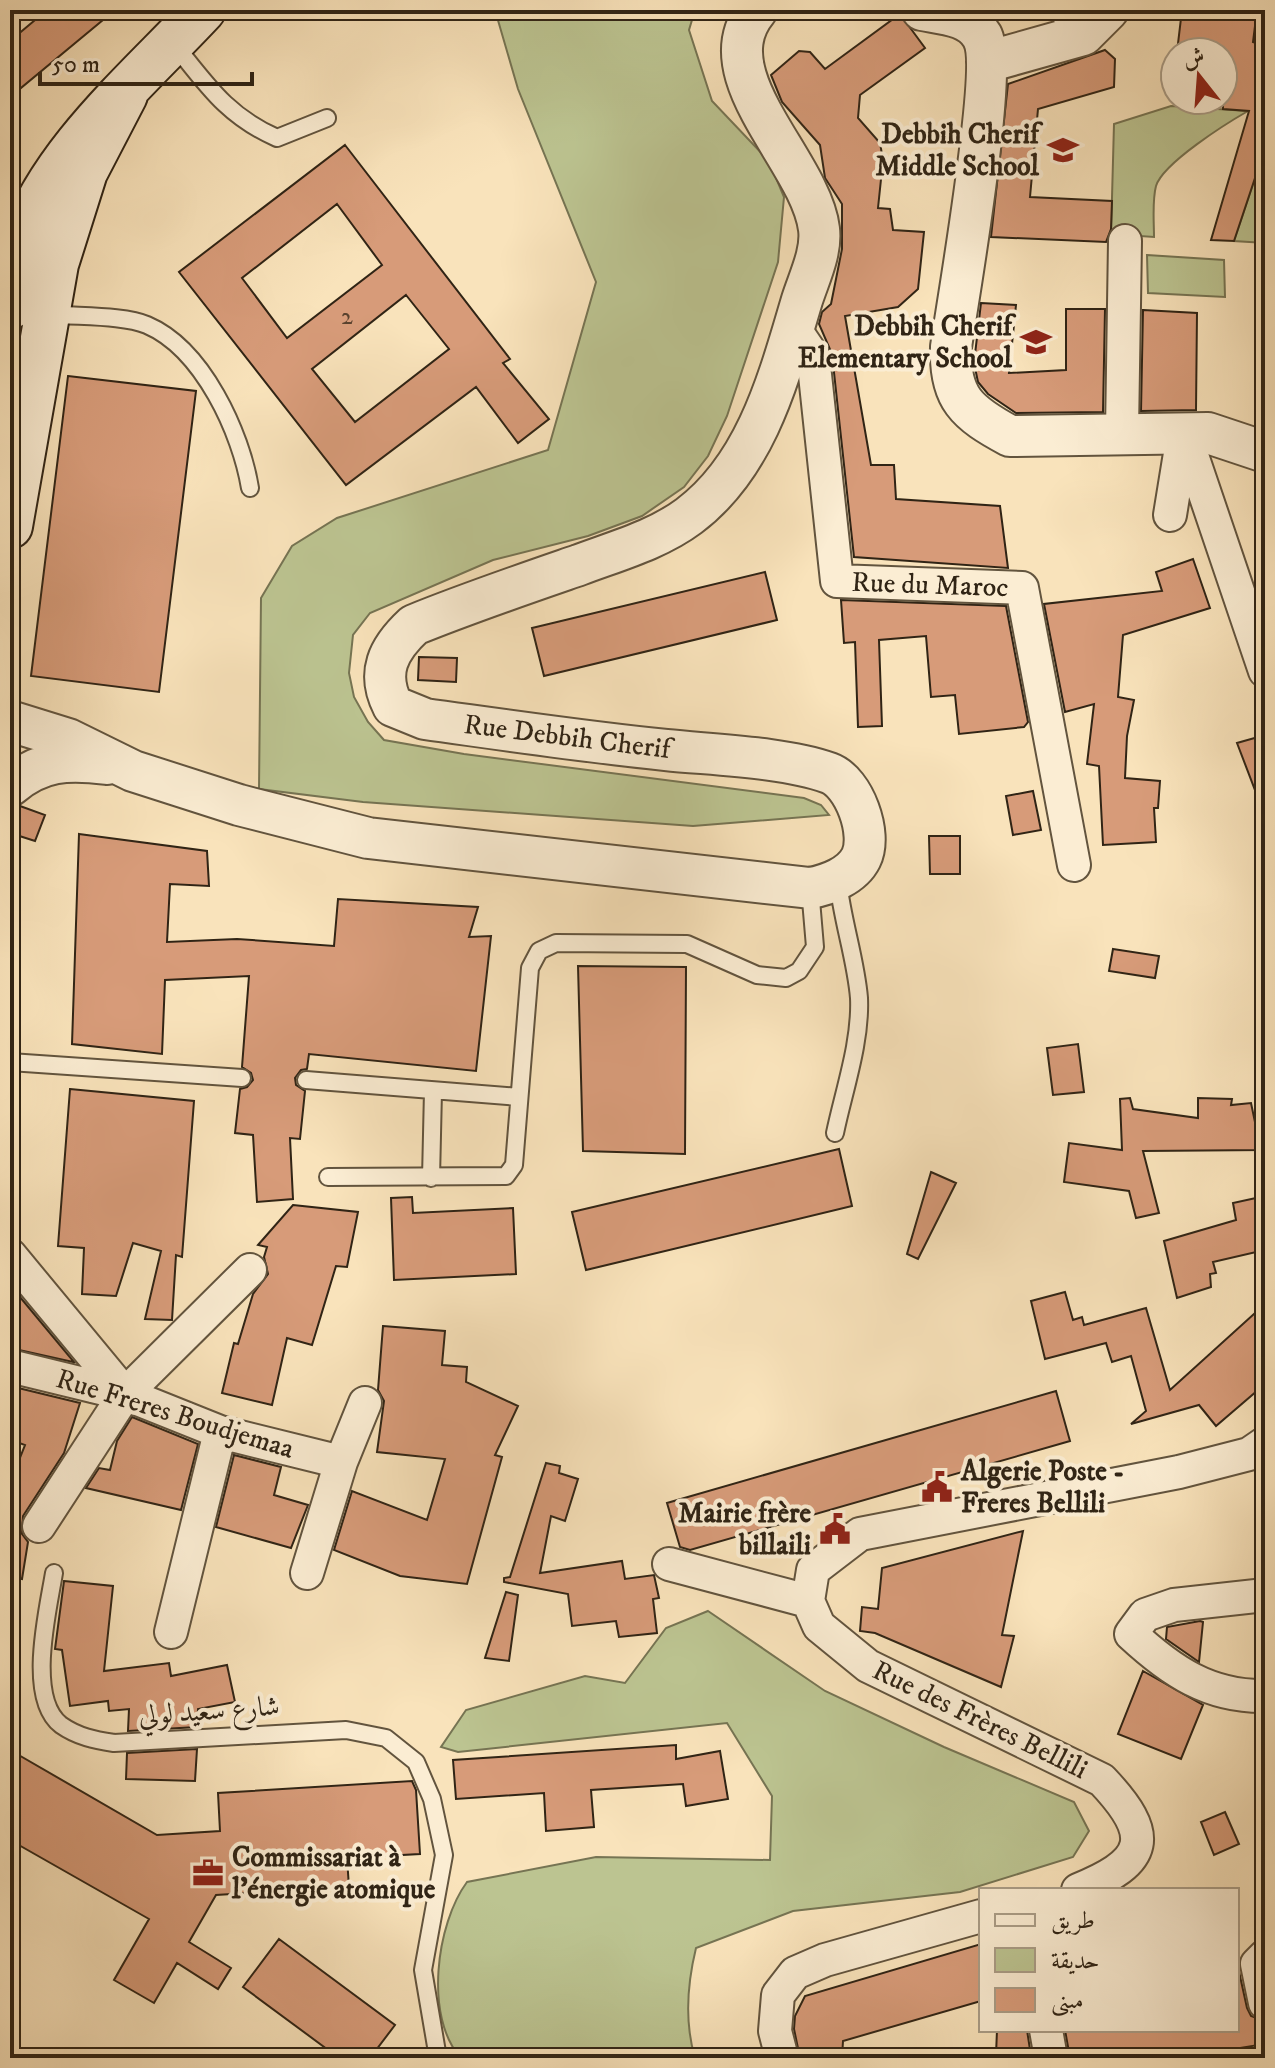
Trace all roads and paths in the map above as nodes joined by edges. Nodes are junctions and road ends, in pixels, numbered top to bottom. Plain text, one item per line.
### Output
1 (203, 10) edge
2 (757, 10) edge
3 (922, 10) edge
4 (1086, 18) edge
5 (173, 43) junction
6 (987, 62) junction
7 (327, 118) dead end
8 (1125, 241) dead end
9 (29, 310) edge
10 (794, 328) junction
11 (1122, 432) junction
12 (1184, 432) junction
13 (1265, 452) edge
14 (250, 488) dead end
15 (1170, 515) dead end
16 (10, 526) edge
17 (1265, 671) edge
18 (10, 721) edge
19 (115, 765) junction
20 (10, 786) edge
21 (1074, 865) dead end
22 (824, 884) junction
23 (10, 1062) edge
24 (242, 1078) dead end
25 (306, 1080) dead end
26 (433, 1091) junction
27 (519, 1097) junction
28 (835, 1133) dead end
29 (328, 1177) dead end
30 (431, 1178) junction
31 (10, 1255) edge
32 (250, 1270) dead end
33 (10, 1366) edge
34 (125, 1394) junction
35 (365, 1403) dead end
36 (220, 1432) junction
37 (1265, 1443) edge
38 (341, 1462) junction
39 (39, 1526) dead end
40 (669, 1564) dead end
41 (54, 1573) dead end
42 (307, 1573) dead end
43 (1265, 1595) edge
44 (808, 1601) junction
45 (171, 1632) dead end
46 (1265, 1696) edge
47 (1083, 1888) edge
48 (979, 1917) edge
49 (1265, 1956) edge
50 (1265, 2003) edge
51 (1046, 2032) edge
52 (438, 2058) edge
53 (782, 2058) edge
54 (1051, 2058) edge

1 - 5 main road
2 - 10 street, Rue Debbih Cherif
3 - 6 street
4 - 6 street
5 - 7 lane
5 - 9 main road
6 - 11 street
8 - 11 street
9 - 14 lane
9 - 16 main road
10 - 21 street, Rue du Maroc
10 - 22 street, Rue Debbih Cherif
11 - 12 street
12 - 13 street
12 - 15 street
12 - 17 street
18 - 19 street
19 - 20 street
19 - 22 street
22 - 27 lane
22 - 28 lane
23 - 24 lane
25 - 26 lane
26 - 27 lane
26 - 30 lane
27 - 30 lane
29 - 30 lane
31 - 34 street
32 - 34 street
33 - 34 street, Rue Freres Boudjemaa
34 - 36 street, Rue Freres Boudjemaa
34 - 39 street
35 - 38 street
36 - 38 street, Rue Freres Boudjemaa
36 - 45 street
37 - 44 street
38 - 42 street
40 - 44 street
41 - 52 lane, شارع سعيد لولي
43 - 46 street
44 - 47 street, Rue des Frères Bellili
48 - 53 street
49 - 50 street
51 - 54 street

